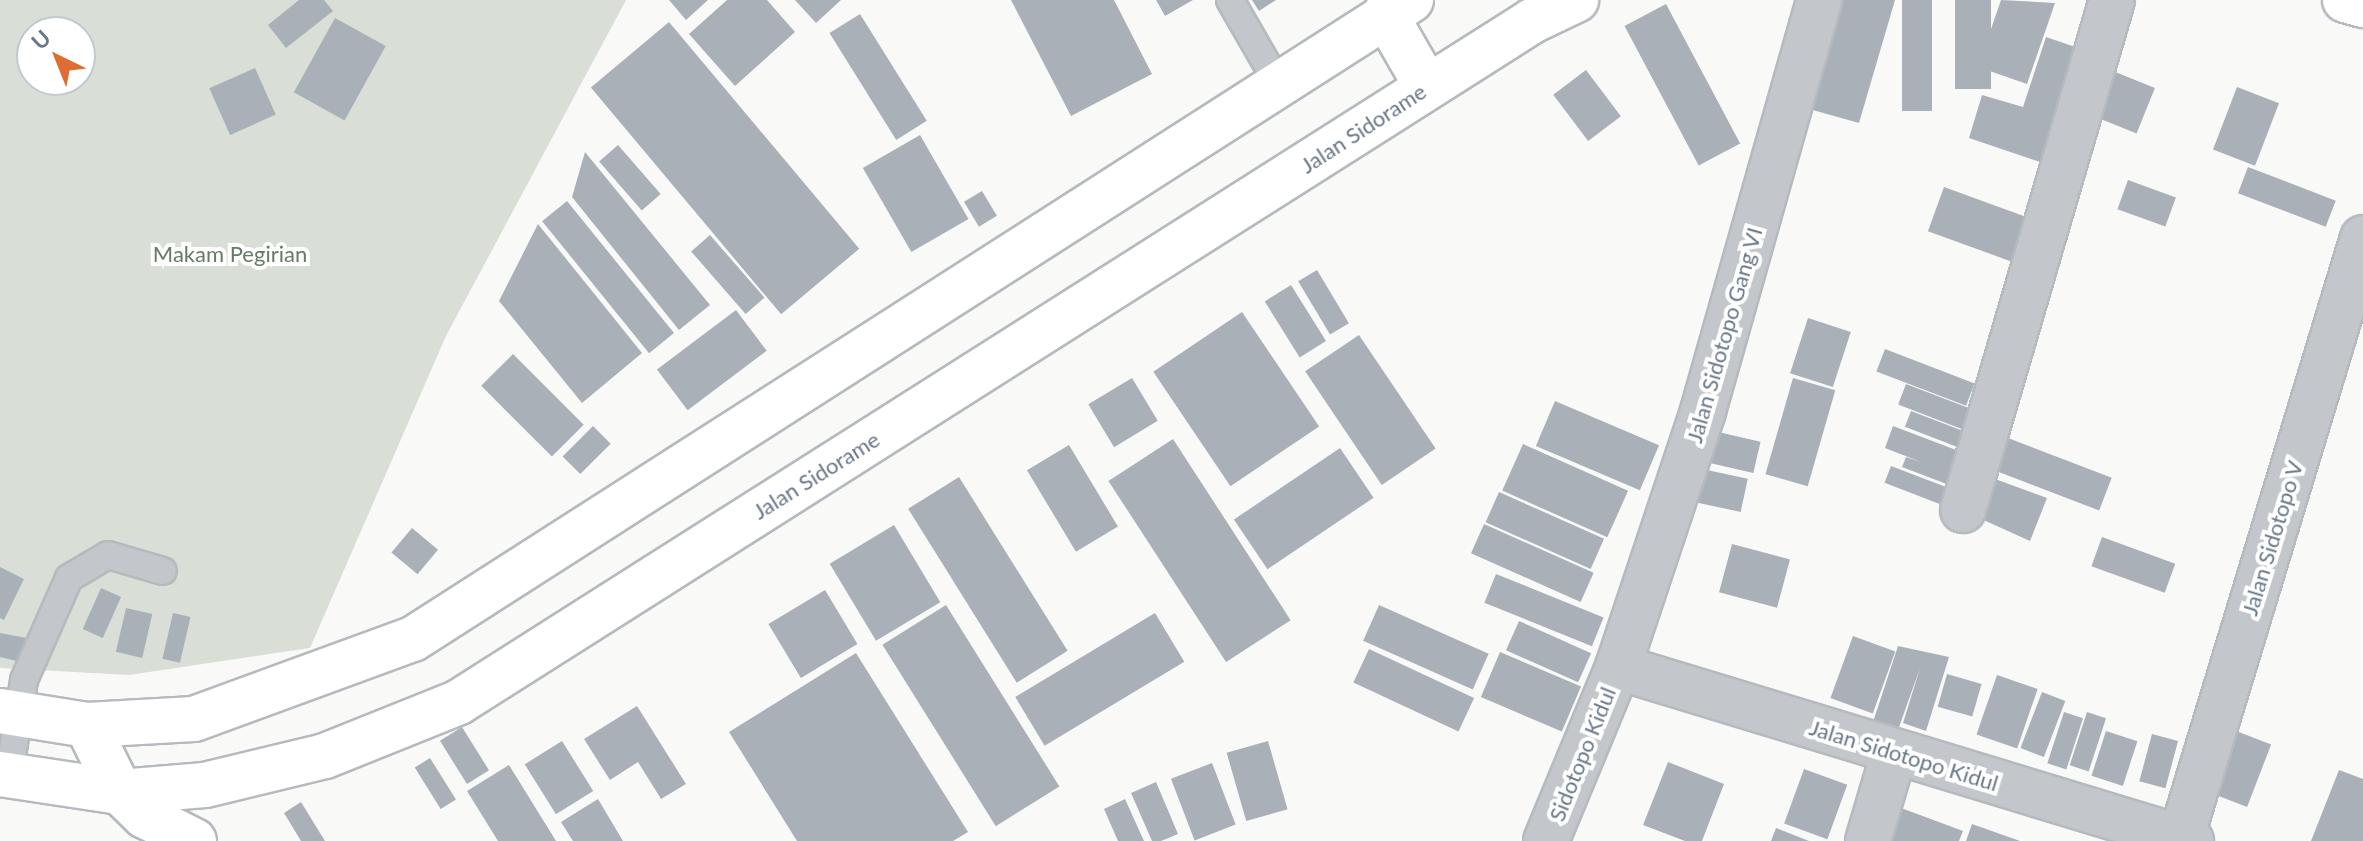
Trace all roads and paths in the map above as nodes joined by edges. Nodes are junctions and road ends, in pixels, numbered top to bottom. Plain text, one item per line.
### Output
1 (1230, 0) edge
2 (1576, 0) edge
3 (1819, 0) edge
4 (2112, 0) edge
5 (2345, 0) edge
6 (2363, 5) edge
7 (1398, 7) edge
8 (1278, 83) junction
9 (1427, 87) junction
10 (2363, 238) edge
11 (1963, 510) dead end
12 (163, 571) dead end
13 (1618, 667) junction
14 (9, 712) edge
15 (87, 725) junction
16 (1894, 753) junction
17 (5, 774) edge
18 (120, 792) junction
19 (175, 836) edge
20 (2184, 840) edge
21 (1546, 841) edge
22 (1868, 841) edge

1 - 8 lane
2 - 9 main road, Jalan Sidorame
3 - 13 street, Jalan Sidotopo Gang VI
4 - 11 street
5 - 6 main road
7 - 8 main road
7 - 9 main road
8 - 15 main road
9 - 18 main road, Jalan Sidorame
10 - 20 street, Jalan Sidotopo V
12 - 14 lane
13 - 16 street, Jalan Sidotopo Kidul
13 - 21 street, Sidotopo Kidul
14 - 15 main road
14 - 17 lane
15 - 18 main road
16 - 20 street, Jalan Sidotopo Kidul
16 - 22 street
17 - 18 main road, Jalan Sidorame
18 - 19 main road

